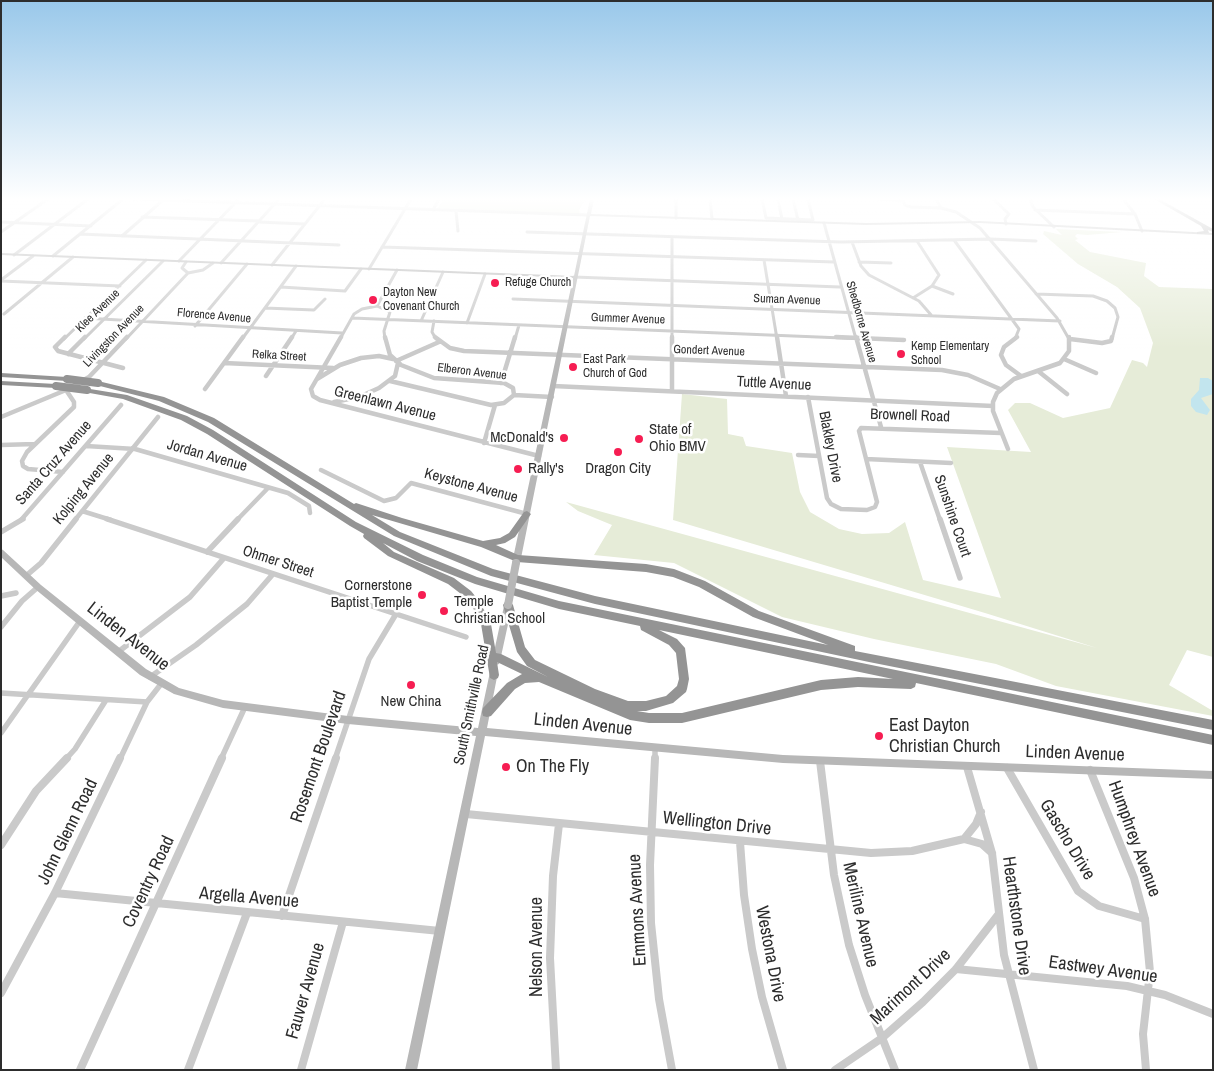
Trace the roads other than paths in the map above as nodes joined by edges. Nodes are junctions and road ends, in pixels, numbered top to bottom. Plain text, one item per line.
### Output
1 (22, 249) edge
2 (62, 249) edge
3 (191, 249) edge
4 (234, 249) edge
5 (285, 249) edge
6 (381, 249) edge
7 (438, 249) edge
8 (582, 249) edge
9 (672, 249) edge
10 (830, 249) edge
11 (854, 249) edge
12 (923, 249) edge
13 (961, 249) edge
14 (999, 249) edge
15 (1, 254) edge
16 (581, 254) junction
17 (14, 255) junction
18 (33, 256) junction
19 (53, 256) junction
20 (73, 257) junction
21 (672, 257) junction
22 (146, 260) junction
23 (764, 260) junction
24 (163, 261) junction
25 (179, 261) junction
26 (186, 262) junction
27 (834, 262) junction
28 (859, 262) junction
29 (213, 263) junction
30 (221, 263) junction
31 (890, 263) dead end
32 (247, 264) junction
33 (272, 265) junction
34 (296, 266) junction
35 (361, 269) junction
36 (369, 269) junction
37 (397, 270) junction
38 (443, 272) junction
39 (188, 273) junction
40 (486, 274) junction
41 (574, 277) junction
42 (1, 280) edge
43 (672, 281) junction
44 (42, 282) junction
45 (768, 284) junction
46 (120, 286) junction
47 (281, 286) junction
48 (932, 286) junction
49 (840, 287) junction
50 (953, 294) dead end
51 (1036, 294) junction
52 (913, 298) junction
53 (325, 299) dead end
54 (513, 299) dead end
55 (570, 301) junction
56 (671, 305) junction
57 (377, 306) junction
58 (265, 308) junction
59 (773, 309) junction
60 (847, 312) junction
61 (4, 314) dead end
62 (932, 316) junction
63 (85, 318) junction
64 (352, 318) junction
65 (104, 319) junction
66 (389, 319) junction
67 (1012, 319) junction
68 (421, 320) junction
69 (143, 321) junction
70 (434, 321) junction
71 (1060, 321) junction
72 (467, 322) junction
73 (519, 325) junction
74 (194, 326) junction
75 (565, 327) junction
76 (249, 329) junction
77 (296, 331) junction
78 (670, 331) junction
79 (342, 333) junction
80 (776, 335) junction
81 (855, 338) junction
82 (1070, 339) junction
83 (904, 340) dead end
84 (439, 342) junction
85 (510, 353) junction
86 (68, 354) junction
87 (560, 355) junction
88 (670, 359) junction
89 (1064, 359) junction
90 (396, 361) junction
91 (103, 363) junction
92 (224, 363) junction
93 (781, 364) junction
94 (273, 366) junction
95 (863, 367) junction
96 (123, 368) dead end
97 (322, 368) junction
98 (333, 368) junction
99 (1038, 371) junction
100 (1096, 373) dead end
101 (1, 375) edge
102 (266, 376) dead end
103 (1020, 376) junction
104 (315, 380) junction
105 (390, 381) junction
106 (1, 383) edge
107 (501, 383) junction
108 (553, 386) junction
109 (205, 389) dead end
110 (1000, 389) junction
111 (66, 390) junction
112 (672, 390) junction
113 (1067, 394) dead end
114 (514, 395) junction
115 (552, 396) junction
116 (786, 396) junction
117 (808, 397) junction
118 (872, 399) junction
119 (329, 402) junction
120 (121, 405) dead end
121 (495, 405) junction
122 (992, 406) junction
123 (1, 417) edge
124 (158, 417) dead end
125 (880, 427) junction
126 (1001, 433) junction
127 (484, 443) junction
128 (35, 444) junction
129 (1, 445) edge
130 (86, 446) junction
131 (132, 449) junction
132 (1008, 449) dead end
133 (798, 454) dead end
134 (539, 456) junction
135 (819, 456) junction
136 (866, 459) junction
137 (920, 462) junction
138 (951, 463) dead end
139 (321, 470) dead end
140 (63, 472) junction
141 (268, 488) junction
142 (331, 495) junction
143 (330, 510) junction
144 (856, 510) joint
145 (82, 511) junction
146 (310, 513) dead end
147 (527, 514) junction
148 (1, 532) edge
149 (484, 544) junction
150 (1, 552) edge
151 (207, 552) junction
152 (224, 558) junction
153 (517, 561) junction
154 (273, 574) junction
155 (27, 575) junction
156 (960, 578) dead end
157 (38, 587) junction
158 (16, 593) dead end
159 (1, 596) edge
160 (508, 605) junction
161 (396, 614) junction
162 (618, 618) junction
163 (80, 621) junction
164 (1, 627) edge
165 (466, 637) dead end
166 (118, 652) junction
167 (497, 657) junction
168 (869, 658) junction
169 (494, 675) junction
170 (150, 677) junction
171 (540, 678) junction
172 (161, 684) junction
173 (969, 690) junction
174 (1, 692) edge
175 (28, 694) junction
176 (106, 700) junction
177 (147, 702) junction
178 (245, 707) junction
179 (486, 712) junction
180 (348, 720) junction
181 (1213, 725) edge
182 (483, 730) junction
183 (1, 733) edge
184 (1213, 740) edge
185 (654, 748) junction
186 (820, 761) junction
187 (967, 767) junction
188 (1007, 768) junction
189 (1090, 770) junction
190 (1213, 775) edge
191 (981, 812) junction
192 (466, 814) junction
193 (559, 824) junction
194 (651, 832) junction
195 (964, 839) junction
196 (740, 842) junction
197 (1, 845) edge
198 (831, 850) junction
199 (992, 853) junction
200 (55, 893) junction
201 (156, 904) junction
202 (247, 913) junction
203 (998, 915) junction
204 (282, 916) junction
205 (1145, 919) junction
206 (343, 922) junction
207 (440, 931) junction
208 (956, 969) junction
209 (1008, 975) junction
210 (1149, 991) junction
211 (1, 993) edge
212 (1213, 1014) edge
213 (882, 1038) junction
214 (80, 1070) edge
215 (188, 1070) edge
216 (300, 1070) edge
217 (411, 1070) edge
218 (556, 1070) edge
219 (672, 1070) edge
220 (783, 1070) edge
221 (835, 1070) edge
222 (895, 1070) edge
223 (1034, 1070) edge
224 (1146, 1070) edge

1 - 17 street
2 - 19 street
3 - 25 street
4 - 30 street
5 - 33 street
6 - 36 street
7 - 16 street
8 - 16 main road, South Smithville Road
9 - 21 street
10 - 27 street, Shedborne Avenue
11 - 28 street
12 - 48 street
13 - 67 street
14 - 51 street
15 - 17 main road
16 - 21 street
16 - 41 main road, South Smithville Road
17 - 18 main road
18 - 19 main road
18 - 42 street
19 - 20 main road
20 - 22 main road
20 - 44 street
21 - 23 street
21 - 43 street
22 - 24 main road
22 - 46 street
23 - 27 street
23 - 45 street
24 - 25 main road
24 - 65 street, Klee Avenue
25 - 26 main road
26 - 29 main road
26 - 39 street
27 - 49 street, Shedborne Avenue
28 - 31 street
28 - 52 street
29 - 30 main road
29 - 39 street
30 - 32 main road
32 - 33 main road
32 - 74 street
33 - 34 main road
34 - 35 main road
34 - 47 street
35 - 36 main road
35 - 47 street
36 - 37 main road
37 - 38 main road
37 - 57 street
38 - 40 main road
38 - 68 street
39 - 69 street, Livingston Avenue
40 - 41 main road
40 - 72 street
41 - 43 street
41 - 55 main road, South Smithville Road
42 - 44 street
43 - 45 street
43 - 56 street
44 - 46 street
44 - 61 street
45 - 49 street
45 - 59 street
46 - 63 street
47 - 58 street
48 - 50 street
48 - 52 street
49 - 60 street, Shedborne Avenue
51 - 71 street
51 - 82 street
52 - 62 street
53 - 58 street
54 - 55 street, Suman Avenue
55 - 56 street, Suman Avenue
55 - 75 main road, South Smithville Road
56 - 59 street, Suman Avenue
56 - 78 street
57 - 64 street, Greenlawn Avenue
57 - 66 street
58 - 76 street
59 - 60 street, Suman Avenue
59 - 80 street
60 - 62 street, Suman Avenue
60 - 81 street, Shedborne Avenue
62 - 67 street, Suman Avenue
63 - 65 street, Florence Avenue
63 - 86 street
64 - 66 street, Gummer Avenue
64 - 79 street, Greenlawn Avenue
65 - 69 street, Florence Avenue
65 - 86 street, Klee Avenue
66 - 68 street, Gummer Avenue
66 - 90 street
67 - 71 street, Suman Avenue
67 - 103 street
68 - 70 street, Gummer Avenue
69 - 74 street, Florence Avenue
69 - 91 street, Livingston Avenue
70 - 72 street, Gummer Avenue
70 - 84 street
71 - 82 street
72 - 73 street, Gummer Avenue
73 - 75 street, Gummer Avenue
73 - 85 street
74 - 76 street, Florence Avenue
75 - 78 street, Gummer Avenue
75 - 87 main road, South Smithville Road
76 - 77 street, Florence Avenue
76 - 92 street
77 - 79 street, Florence Avenue
77 - 94 street
78 - 80 street, Gummer Avenue
78 - 88 street
79 - 97 street, Greenlawn Avenue
80 - 81 street, Gummer Avenue
80 - 93 street
81 - 83 street, Gummer Avenue
81 - 95 street, Shedborne Avenue
82 - 89 street
84 - 85 street, Gondert Avenue
84 - 90 street
85 - 87 street, Gondert Avenue
85 - 107 street
86 - 91 street
87 - 88 street, Gondert Avenue
87 - 108 main road, South Smithville Road
88 - 93 street, Gondert Avenue
88 - 112 street
89 - 99 street
89 - 100 street
90 - 98 street
90 - 105 street
90 - 107 street, Elberon Avenue
91 - 96 street
91 - 111 street, Livingston Avenue
92 - 94 street, Relka Street
92 - 109 street
93 - 95 street, Gondert Avenue
93 - 116 street
94 - 97 street, Relka Street
94 - 102 street
95 - 110 street, Gondert Avenue
95 - 118 street, Shedborne Avenue
97 - 98 street, Relka Street
97 - 104 street, Greenlawn Avenue
98 - 104 street
99 - 103 street
99 - 113 street
101 - 142 highway, bridge
103 - 110 street
104 - 119 street, Greenlawn Avenue
105 - 119 street
105 - 121 street
106 - 143 highway, bridge
107 - 114 street, Elberon Avenue
108 - 112 street, Tuttle Avenue
108 - 115 main road, South Smithville Road
110 - 122 street
111 - 123 street, Livingston Avenue
111 - 128 street
112 - 116 street, Tuttle Avenue
114 - 115 street, Elberon Avenue
114 - 121 street
115 - 134 main road, South Smithville Road
116 - 117 street, Tuttle Avenue
117 - 118 street, Tuttle Avenue
117 - 135 street, Blakley Drive
118 - 122 street, Tuttle Avenue
118 - 125 street, Shedborne Avenue
119 - 127 street, Greenlawn Avenue
120 - 130 street, Santa Cruz Avenue
121 - 127 street
122 - 126 street
124 - 131 street, Kolping Avenue
125 - 126 street, Brownell Road
125 - 136 street, Brownell Road
126 - 132 street
127 - 134 street, Greenlawn Avenue
128 - 129 street
128 - 140 street
130 - 131 street, Jordan Avenue
130 - 140 street, Santa Cruz Avenue
131 - 141 street, Jordan Avenue
131 - 145 street, Kolping Avenue
133 - 135 street
134 - 147 main road, South Smithville Road
135 - 144 street, Blakley Drive
136 - 137 street
136 - 144 street, Brownell Road
137 - 138 street
137 - 156 street, Sunshine Court
139 - 147 street, Keystone Avenue
140 - 148 street, Santa Cruz Avenue
141 - 146 street, Jordan Avenue
141 - 151 street
142 - 149 highway
142 - 168 highway
143 - 162 highway
143 - 169 highway
145 - 151 street, Ohmer Street
145 - 155 street, Kolping Avenue
147 - 149 highway
147 - 153 main road, South Smithville Road
149 - 153 highway
150 - 155 main road, Linden Avenue
151 - 152 street, Ohmer Street
152 - 154 street, Ohmer Street
152 - 166 street
153 - 160 main road, South Smithville Road, bridge
153 - 168 highway
154 - 161 street, Ohmer Street
154 - 170 street
155 - 157 main road, Linden Avenue
157 - 163 main road, Linden Avenue
157 - 164 street
158 - 159 street
160 - 162 highway
160 - 167 main road, South Smithville Road
161 - 165 street, Ohmer Street
161 - 180 street, Rosemont Boulevard
162 - 173 highway
163 - 166 main road, Linden Avenue
163 - 175 street
166 - 170 main road, Linden Avenue
167 - 169 main road, South Smithville Road
167 - 171 highway
168 - 181 highway
169 - 179 main road, South Smithville Road
170 - 172 main road, Linden Avenue
171 - 173 highway
171 - 179 highway
172 - 177 street, John Glenn Road
172 - 178 main road, Linden Avenue
173 - 184 highway
174 - 175 street
175 - 176 street
175 - 183 street
176 - 177 street
176 - 197 street
177 - 200 street, John Glenn Road
178 - 180 main road, Linden Avenue
178 - 201 street, Coventry Road
179 - 182 main road, South Smithville Road
180 - 182 main road, Linden Avenue
180 - 204 street, Rosemont Boulevard
182 - 185 main road, Linden Avenue
182 - 192 main road, South Smithville Road
185 - 186 main road, Linden Avenue
185 - 194 street, Emmons Avenue
186 - 187 main road, Linden Avenue
186 - 198 street, Meriline Avenue
187 - 188 main road, Linden Avenue
187 - 191 street, Hearthstone Drive
188 - 189 main road, Linden Avenue
188 - 205 street, Gascho Drive
189 - 190 main road, Linden Avenue
189 - 205 street, Humphrey Avenue
191 - 195 street
191 - 199 street, Hearthstone Drive
192 - 193 street, Wellington Drive
192 - 207 main road, South Smithville Road
193 - 194 street, Wellington Drive
193 - 218 street, Nelson Avenue
194 - 196 street, Wellington Drive
194 - 219 street, Emmons Avenue
195 - 198 street, Wellington Drive
195 - 199 street
196 - 198 street, Wellington Drive
196 - 220 street, Westona Drive
198 - 213 street, Meriline Avenue
199 - 203 street, Hearthstone Drive
200 - 201 street, Argella Avenue
200 - 211 street, John Glenn Road
201 - 202 street, Argella Avenue
201 - 214 street, Coventry Road
202 - 204 street, Argella Avenue
202 - 215 street
203 - 208 street, Marimont Drive
203 - 209 street, Hearthstone Drive
204 - 206 street, Argella Avenue
205 - 210 street, Humphrey Avenue
206 - 207 street, Argella Avenue
206 - 216 street, Fauver Avenue
207 - 217 main road, South Smithville Road
208 - 209 street, Eastwey Avenue
208 - 213 street, Marimont Drive
209 - 210 street, Eastwey Avenue
209 - 223 street, Hearthstone Drive
210 - 212 street, Eastwey Avenue
210 - 224 street, Humphrey Avenue
213 - 221 street, Marimont Drive
213 - 222 street, Meriline Avenue

